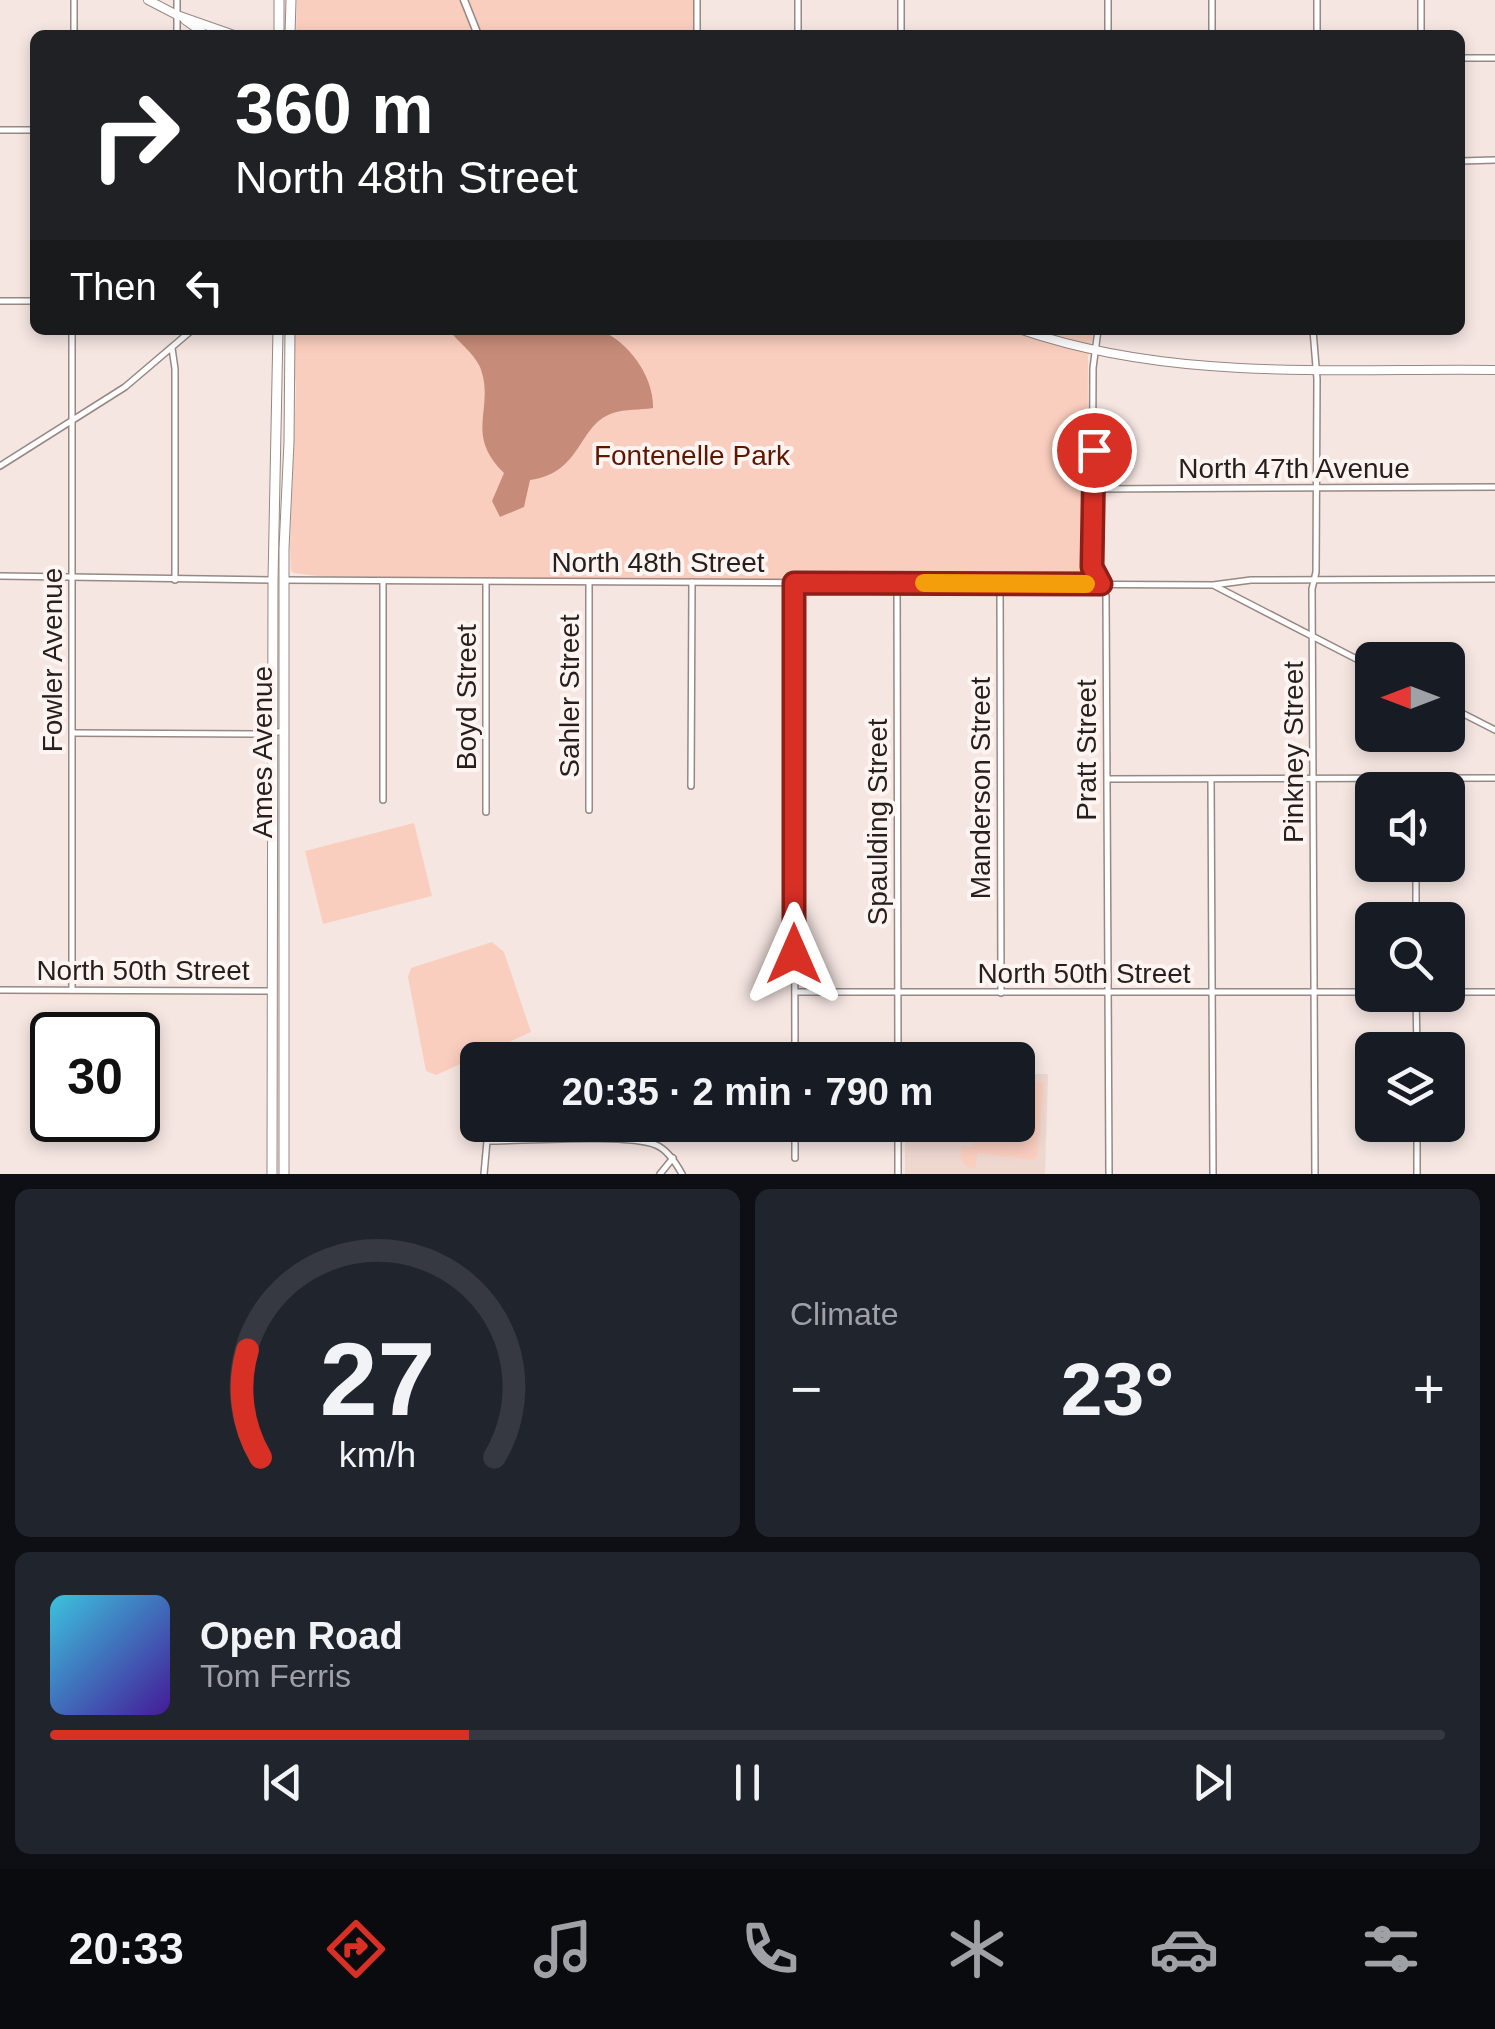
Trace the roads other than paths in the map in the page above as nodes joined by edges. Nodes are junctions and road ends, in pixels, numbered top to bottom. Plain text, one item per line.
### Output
1 (74, 0) edge
2 (148, 0) edge
3 (177, 0) edge
4 (280, 0) edge
5 (291, 0) edge
6 (464, 0) edge
7 (697, 0) edge
8 (798, 0) edge
9 (902, 0) edge
10 (1108, 0) edge
11 (1212, 0) edge
12 (1316, 0) edge
13 (1421, 0) edge
14 (177, 15) junction
15 (74, 30) edge
16 (177, 30) edge
17 (199, 30) edge
18 (220, 30) edge
19 (278, 30) edge
20 (290, 30) edge
21 (476, 30) edge
22 (697, 30) edge
23 (798, 30) edge
24 (901, 30) edge
25 (1108, 30) edge
26 (1212, 30) edge
27 (1316, 30) edge
28 (1421, 30) edge
29 (1465, 58) edge
30 (1495, 58) edge
31 (0, 130) edge
32 (30, 130) edge
33 (1495, 160) edge
34 (1465, 161) edge
35 (0, 300) edge
36 (30, 300) edge
37 (72, 335) edge
38 (186, 335) edge
39 (278, 335) edge
40 (290, 335) edge
41 (1039, 335) edge
42 (1098, 335) edge
43 (1313, 335) edge
44 (172, 348) junction
45 (1096, 352) junction
46 (1314, 368) junction
47 (1495, 370) edge
48 (72, 422) junction
49 (0, 466) edge
50 (1495, 487) edge
51 (1094, 488) junction
52 (1316, 488) junction
53 (0, 576) edge
54 (71, 578) junction
55 (1495, 579) edge
56 (175, 580) junction
57 (278, 580) junction
58 (1314, 580) junction
59 (383, 582) junction
60 (486, 582) junction
61 (589, 582) junction
62 (692, 582) junction
63 (794, 583) junction
64 (897, 583) junction
65 (1000, 583) junction
66 (1101, 584) junction
67 (1212, 585) junction
68 (1313, 636) junction
69 (1355, 658) edge
70 (1465, 715) edge
71 (1495, 730) edge
72 (279, 732) junction
73 (72, 733) junction
74 (1465, 778) edge
75 (1495, 778) edge
76 (1106, 779) junction
77 (1211, 779) junction
78 (1313, 779) junction
79 (1355, 779) edge
80 (690, 786) dead end
81 (383, 800) dead end
82 (589, 810) dead end
83 (486, 812) dead end
84 (0, 990) edge
85 (72, 990) junction
86 (273, 991) junction
87 (285, 991) junction
88 (795, 992) junction
89 (898, 992) junction
90 (1000, 992) junction
91 (1314, 992) junction
92 (1355, 992) edge
93 (1465, 992) edge
94 (1495, 992) edge
95 (1108, 993) junction
96 (1212, 993) junction
97 (795, 1042) edge
98 (898, 1042) edge
99 (795, 1142) edge
100 (898, 1142) edge
101 (1417, 1142) edge
102 (673, 1158) junction
103 (795, 1158) dead end
104 (272, 1174) edge
105 (284, 1174) edge
106 (484, 1174) edge
107 (660, 1174) edge
108 (682, 1174) edge
109 (898, 1174) edge
110 (1109, 1174) edge
111 (1213, 1174) edge
112 (1315, 1174) edge
113 (1418, 1174) edge

1 - 15 street
2 - 14 main road
3 - 14 street
4 - 19 main road
5 - 20 main road
6 - 21 street
7 - 22 street
8 - 23 street
9 - 24 street
10 - 25 street
11 - 26 street
12 - 27 street
13 - 28 street
14 - 16 street
14 - 17 main road
14 - 18 main road
29 - 30 street
31 - 32 street
33 - 34 street
35 - 36 street
37 - 48 street, Fowler Avenue
38 - 44 street
39 - 57 main road, Ames Avenue
40 - 57 main road, Ames Avenue
41 - 45 main road
42 - 45 street, Pratt Street
43 - 46 street, Pinkney Street
44 - 48 street
44 - 56 street
45 - 46 main road
45 - 51 street, Pratt Street
46 - 47 main road
46 - 52 street, Pinkney Street
48 - 49 street
48 - 54 street, Fowler Avenue
50 - 52 street, North 47th Avenue
51 - 52 street, North 47th Avenue
51 - 66 street, Pratt Street
52 - 58 street, Pinkney Street
53 - 54 street, North 48th Street
54 - 56 street, North 48th Street
54 - 73 street, Fowler Avenue
55 - 58 street, North 48th Street
56 - 57 street, North 48th Street
57 - 59 street, North 48th Street
57 - 72 main road, Ames Avenue
58 - 67 street, North 48th Street
58 - 68 street, Pinkney Street
59 - 60 street, North 48th Street
59 - 81 street
60 - 61 street, North 48th Street
60 - 83 street, Boyd Street
61 - 62 street, North 48th Street
61 - 82 street, Sahler Street
62 - 63 street, North 48th Street
62 - 80 street
63 - 64 street, North 48th Street
63 - 88 street
64 - 65 street, North 48th Street
64 - 89 street, Spaulding Street
65 - 66 street, North 48th Street
65 - 90 street, Manderson Street
66 - 67 street, North 48th Street
66 - 76 street, Pratt Street
67 - 68 street
68 - 69 street
68 - 78 street, Pinkney Street
70 - 71 street
72 - 73 street
72 - 86 main road, Ames Avenue
72 - 87 main road, Ames Avenue
73 - 85 street, Fowler Avenue
74 - 75 street
76 - 77 street
76 - 95 street, Pratt Street
77 - 78 street
77 - 96 street
78 - 79 street
78 - 91 street, Pinkney Street
84 - 85 street, North 50th Street
85 - 86 street, North 50th Street
86 - 87 street, North 50th Street
86 - 104 main road, Ames Avenue
87 - 105 main road, Ames Avenue
88 - 89 street, North 50th Street
88 - 97 street
89 - 90 street, North 50th Street
89 - 98 street, Spaulding Street
90 - 95 street, North 50th Street
91 - 92 street, North 50th Street
91 - 96 street, North 50th Street
91 - 112 street, Pinkney Street
93 - 94 street
95 - 96 street, North 50th Street
95 - 110 street, Pratt Street
96 - 111 street
99 - 103 street
100 - 109 street
101 - 113 street
102 - 106 street
102 - 107 street
102 - 108 street

